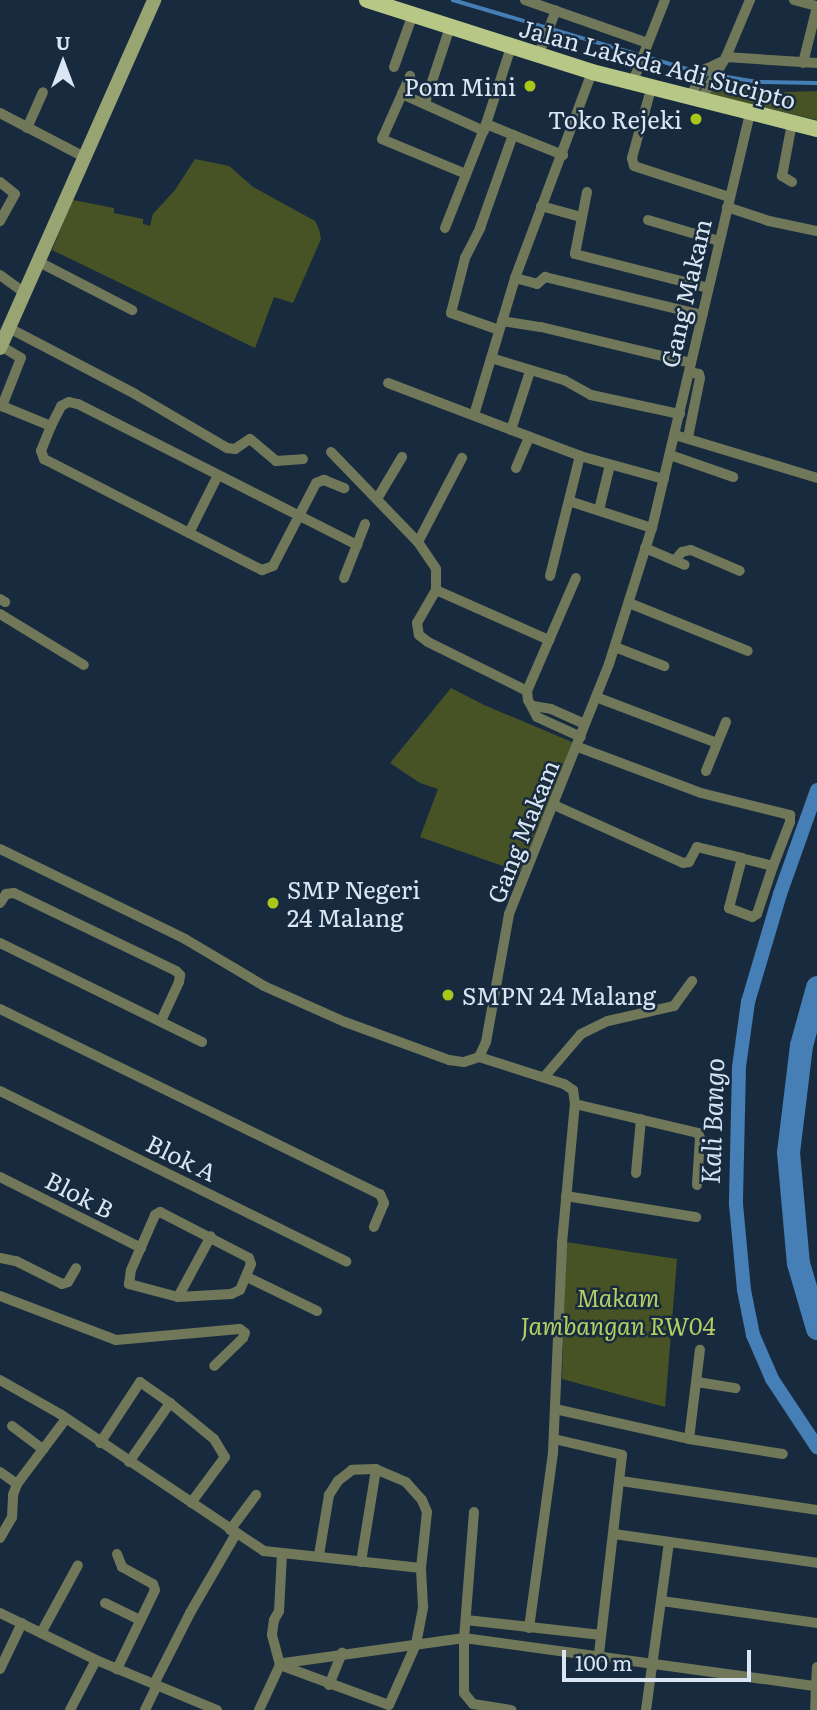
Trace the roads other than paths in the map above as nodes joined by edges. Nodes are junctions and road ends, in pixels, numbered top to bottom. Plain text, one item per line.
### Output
1 (154, 0) edge
2 (367, 0) edge
3 (665, 0) edge
4 (750, 0) edge
5 (794, 0) edge
6 (530, 1) edge
7 (817, 6) edge
8 (405, 8) edge
9 (556, 10) junction
10 (450, 27) junction
11 (511, 47) junction
12 (646, 47) junction
13 (538, 56) junction
14 (724, 59) junction
15 (803, 63) junction
16 (817, 63) edge
17 (394, 67) dead end
18 (592, 72) junction
19 (410, 76) dead end
20 (632, 84) junction
21 (651, 89) junction
22 (43, 92) dead end
23 (698, 93) junction
24 (402, 94) junction
25 (425, 103) junction
26 (0, 113) edge
27 (750, 113) junction
28 (792, 123) junction
29 (27, 128) junction
30 (485, 128) junction
31 (817, 130) edge
32 (513, 135) junction
33 (563, 155) junction
34 (84, 158) junction
35 (466, 174) junction
36 (0, 182) edge
37 (792, 182) dead end
38 (587, 192) dead end
39 (728, 202) junction
40 (541, 206) junction
41 (581, 218) junction
42 (648, 220) dead end
43 (0, 221) edge
44 (445, 228) dead end
45 (817, 231) edge
46 (719, 241) junction
47 (39, 262) junction
48 (0, 275) edge
49 (515, 278) junction
50 (708, 288) junction
51 (25, 293) junction
52 (132, 310) dead end
53 (702, 315) junction
54 (500, 326) junction
55 (9, 328) junction
56 (1, 347) edge
57 (491, 358) junction
58 (690, 367) junction
59 (530, 371) junction
60 (388, 383) dead end
61 (1, 406) edge
62 (680, 414) junction
63 (474, 415) junction
64 (51, 426) junction
65 (512, 430) junction
66 (675, 435) junction
67 (528, 437) junction
68 (688, 437) junction
69 (331, 452) dead end
70 (670, 455) junction
71 (580, 456) junction
72 (402, 457) dead end
73 (303, 458) dead end
74 (462, 458) dead end
75 (610, 465) junction
76 (516, 468) dead end
77 (217, 477) junction
78 (733, 477) dead end
79 (817, 478) edge
80 (664, 479) junction
81 (344, 488) dead end
82 (377, 499) junction
83 (569, 501) junction
84 (599, 510) junction
85 (299, 515) junction
86 (365, 524) dead end
87 (652, 528) junction
88 (188, 533) junction
89 (418, 542) junction
90 (357, 545) junction
91 (645, 548) junction
92 (740, 571) dead end
93 (550, 576) dead end
94 (344, 578) dead end
95 (576, 578) dead end
96 (436, 590) junction
97 (629, 603) junction
98 (0, 614) edge
99 (549, 640) junction
100 (614, 647) junction
101 (748, 651) dead end
102 (85, 665) dead end
103 (664, 666) dead end
104 (527, 691) junction
105 (596, 698) junction
106 (533, 706) junction
107 (726, 722) dead end
108 (584, 724) junction
109 (579, 742) junction
110 (717, 743) junction
111 (706, 771) dead end
112 (554, 806) junction
113 (0, 849) edge
114 (742, 858) junction
115 (773, 866) junction
116 (0, 903) edge
117 (0, 943) edge
118 (692, 981) dead end
119 (0, 1009) edge
120 (161, 1021) junction
121 (202, 1042) dead end
122 (479, 1057) junction
123 (545, 1076) junction
124 (0, 1091) edge
125 (575, 1104) junction
126 (641, 1119) junction
127 (636, 1173) dead end
128 (0, 1177) edge
129 (697, 1185) dead end
130 (566, 1196) junction
131 (696, 1217) dead end
132 (374, 1227) dead end
133 (211, 1236) junction
134 (141, 1248) junction
135 (0, 1258) edge
136 (346, 1261) dead end
137 (76, 1268) dead end
138 (247, 1277) junction
139 (0, 1296) edge
140 (178, 1297) junction
141 (317, 1311) dead end
142 (700, 1350) dead end
143 (214, 1366) dead end
144 (0, 1380) edge
145 (697, 1382) junction
146 (736, 1388) dead end
147 (170, 1403) junction
148 (555, 1409) junction
149 (65, 1420) junction
150 (12, 1426) dead end
151 (554, 1439) junction
152 (689, 1439) junction
153 (100, 1443) junction
154 (43, 1449) junction
155 (783, 1454) dead end
156 (129, 1462) junction
157 (376, 1469) junction
158 (0, 1472) edge
159 (621, 1481) junction
160 (17, 1485) junction
161 (256, 1495) dead end
162 (191, 1503) junction
163 (817, 1510) edge
164 (474, 1513) dead end
165 (233, 1532) junction
166 (614, 1534) junction
167 (0, 1538) edge
168 (669, 1543) junction
169 (117, 1554) dead end
170 (282, 1554) junction
171 (319, 1555) junction
172 (361, 1562) junction
173 (817, 1563) edge
174 (78, 1565) dead end
175 (421, 1568) junction
176 (662, 1601) junction
177 (105, 1603) dead end
178 (0, 1613) edge
179 (140, 1620) junction
180 (466, 1620) junction
181 (22, 1623) junction
182 (817, 1623) edge
183 (529, 1628) junction
184 (41, 1633) junction
185 (601, 1635) junction
186 (464, 1638) junction
187 (415, 1644) junction
188 (342, 1653) junction
189 (599, 1654) junction
190 (96, 1660) junction
191 (653, 1662) junction
192 (280, 1665) junction
193 (817, 1667) edge
194 (0, 1669) edge
195 (117, 1669) junction
196 (155, 1684) junction
197 (329, 1685) junction
198 (816, 1686) edge
199 (196, 1706) edge
200 (70, 1710) edge
201 (145, 1710) edge
202 (217, 1710) edge
203 (259, 1710) edge
204 (512, 1710) edge
205 (646, 1710) edge
206 (815, 1710) edge

1 - 34 street
2 - 8 main road, Jalan Laksda Adi Sucipto
3 - 12 street
4 - 14 street
5 - 7 street
6 - 9 street
7 - 15 street
8 - 10 main road, Jalan Laksda Adi Sucipto
8 - 17 street
9 - 12 street
9 - 13 street
10 - 11 main road, Jalan Laksda Adi Sucipto
10 - 25 street
11 - 13 main road, Jalan Laksda Adi Sucipto
11 - 30 street
12 - 20 street
13 - 18 main road, Jalan Laksda Adi Sucipto
14 - 15 street
14 - 23 street
15 - 16 street
18 - 20 main road, Jalan Laksda Adi Sucipto
18 - 33 street
19 - 24 street
20 - 21 main road, Jalan Laksda Adi Sucipto
21 - 23 main road, Jalan Laksda Adi Sucipto
21 - 39 street
22 - 29 street
23 - 27 main road, Jalan Laksda Adi Sucipto
24 - 25 street
24 - 35 street
25 - 30 street
26 - 29 street
27 - 28 main road, Jalan Laksda Adi Sucipto
27 - 39 street, Gang Makam
28 - 31 main road, Jalan Laksda Adi Sucipto
28 - 37 street
29 - 34 street
30 - 32 street
30 - 35 street
32 - 33 street
32 - 54 street
33 - 40 street
34 - 47 street
35 - 44 street
36 - 43 street
38 - 41 street
39 - 45 street
39 - 46 street, Gang Makam
40 - 41 street
40 - 49 street
41 - 50 street
42 - 46 street
46 - 50 street, Gang Makam
47 - 51 street
47 - 52 street
48 - 51 street
49 - 53 street
49 - 54 street
50 - 53 street, Gang Makam
51 - 55 street
53 - 58 street, Gang Makam
54 - 57 street
54 - 58 street
55 - 56 street
55 - 73 street
56 - 61 street
57 - 59 street
57 - 63 street
58 - 62 street, Gang Makam
58 - 68 street
59 - 62 street
59 - 65 street
60 - 63 street
61 - 64 street
62 - 66 street, Gang Makam
63 - 65 street
64 - 77 street
64 - 88 street
65 - 67 street
66 - 68 street
66 - 70 street, Gang Makam
67 - 71 street
67 - 76 street
68 - 79 street
69 - 82 street
70 - 78 street
70 - 80 street, Gang Makam
71 - 75 street
71 - 83 street
72 - 82 street
74 - 89 street
75 - 80 street
75 - 84 street
77 - 85 street
77 - 88 street
80 - 87 street, Gang Makam
81 - 85 street
82 - 89 street
83 - 84 street
83 - 93 street
84 - 87 street
85 - 88 street
85 - 90 street
86 - 90 street
87 - 91 street, Gang Makam
89 - 96 street
90 - 94 street
91 - 92 street
91 - 97 street, Gang Makam
95 - 99 street
96 - 99 street
96 - 104 street
97 - 100 street, Gang Makam
97 - 101 street
98 - 102 street
99 - 104 street
100 - 103 street
100 - 105 street, Gang Makam
104 - 106 street
105 - 108 street, Gang Makam
105 - 110 street
106 - 108 street
106 - 109 street
107 - 110 street
108 - 109 street, Gang Makam
109 - 112 street, Gang Makam
109 - 115 street
110 - 111 street
112 - 114 street
112 - 122 street, Gang Makam
113 - 122 street
114 - 115 street
114 - 115 street
116 - 120 street
117 - 120 street
118 - 123 street
119 - 132 street
120 - 121 street
122 - 123 street
123 - 125 street
124 - 136 street, Blok A
125 - 126 street
125 - 130 street
126 - 127 street
126 - 129 street
128 - 134 street, Blok B
130 - 131 street
130 - 148 street
133 - 134 street
133 - 138 street
133 - 140 street
134 - 140 street
135 - 137 street
138 - 140 street
138 - 141 street
139 - 143 street
142 - 145 street
144 - 149 street
145 - 146 street
145 - 152 street
147 - 153 street
147 - 156 street
147 - 162 street
148 - 151 street
148 - 152 street
149 - 153 street
149 - 154 street
150 - 154 street
151 - 159 street
151 - 183 street
152 - 155 street
153 - 156 street
154 - 160 street
156 - 162 street
157 - 171 street
157 - 172 street
157 - 175 street
158 - 160 street
159 - 163 street
159 - 166 street
160 - 167 street
161 - 165 street
162 - 165 street
164 - 180 street
165 - 170 street
165 - 196 street
166 - 168 street
166 - 185 street
168 - 173 street
168 - 176 street
169 - 179 street
170 - 171 street
170 - 192 street
171 - 172 street
172 - 175 street
174 - 184 street
175 - 187 street
176 - 182 street
176 - 191 street
177 - 179 street
178 - 181 street
179 - 195 street
180 - 183 street
180 - 186 street
181 - 184 street
181 - 194 street
183 - 185 street
184 - 190 street
185 - 189 street
186 - 187 street
186 - 189 street
186 - 204 street
187 - 188 street
187 - 197 street
188 - 192 street
188 - 197 street
189 - 191 street
190 - 195 street
190 - 200 street
191 - 198 street
191 - 205 street
192 - 197 street
192 - 203 street
193 - 198 street
195 - 196 street
196 - 199 street
196 - 201 street
198 - 206 street
199 - 202 street

